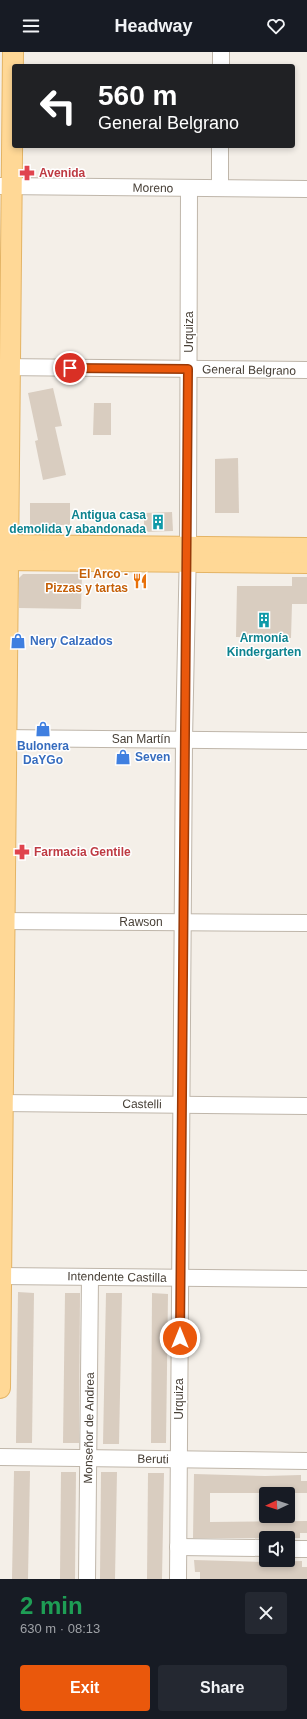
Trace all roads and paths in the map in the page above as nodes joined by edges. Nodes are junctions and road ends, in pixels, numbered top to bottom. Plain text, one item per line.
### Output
1 (13, 52) edge
2 (221, 52) edge
3 (12, 64) edge
4 (221, 64) edge
5 (12, 71) edge
6 (220, 148) edge
7 (6, 186) edge
8 (189, 188) junction
9 (220, 188) junction
10 (307, 189) edge
11 (5, 367) edge
12 (188, 369) junction
13 (307, 370) edge
14 (307, 548) edge
15 (4, 553) edge
16 (188, 555) junction
17 (307, 564) edge
18 (3, 738) edge
19 (184, 740) junction
20 (307, 741) edge
21 (2, 921) edge
22 (183, 922) junction
23 (307, 924) edge
24 (1, 1103) edge
25 (181, 1104) junction
26 (307, 1106) edge
27 (1, 1276) edge
28 (90, 1277) junction
29 (180, 1278) junction
30 (307, 1279) edge
31 (0, 1388) edge
32 (0, 1457) edge
33 (88, 1458) junction
34 (179, 1459) junction
35 (307, 1461) edge
36 (178, 1547) junction
37 (259, 1548) edge
38 (295, 1549) edge
39 (307, 1549) edge
40 (87, 1579) edge
41 (178, 1579) edge

1 - 3 main road
2 - 4 street
5 - 7 main road
6 - 9 street
7 - 8 street, Moreno
7 - 11 main road
8 - 9 street, Moreno
8 - 12 street, Urquiza
9 - 10 street, Moreno
11 - 12 street, General Belgrano
11 - 15 main road
12 - 13 street, General Belgrano
12 - 16 street, Urquiza
14 - 16 main road
15 - 16 main road
15 - 18 main road
16 - 17 main road
16 - 19 street, Urquiza
18 - 19 street, San Martín
18 - 21 main road
19 - 20 street, San Martín
19 - 22 street, Urquiza
21 - 22 street, Rawson
21 - 24 main road
22 - 23 street, Rawson
22 - 25 street, Urquiza
24 - 25 street, Castelli
24 - 27 main road
25 - 26 street, Castelli
25 - 29 street, Urquiza
27 - 28 street, Intendente Castilla
27 - 31 main road
28 - 29 street, Intendente Castilla
28 - 33 street, Monseñor de Andrea
29 - 30 street, Intendente Castilla
29 - 34 street, Urquiza
32 - 33 street, Beruti
33 - 34 street, Beruti
33 - 40 street, Monseñor de Andrea
34 - 35 street, Beruti
34 - 36 street, Urquiza
36 - 37 street
36 - 41 street, Urquiza
38 - 39 street

